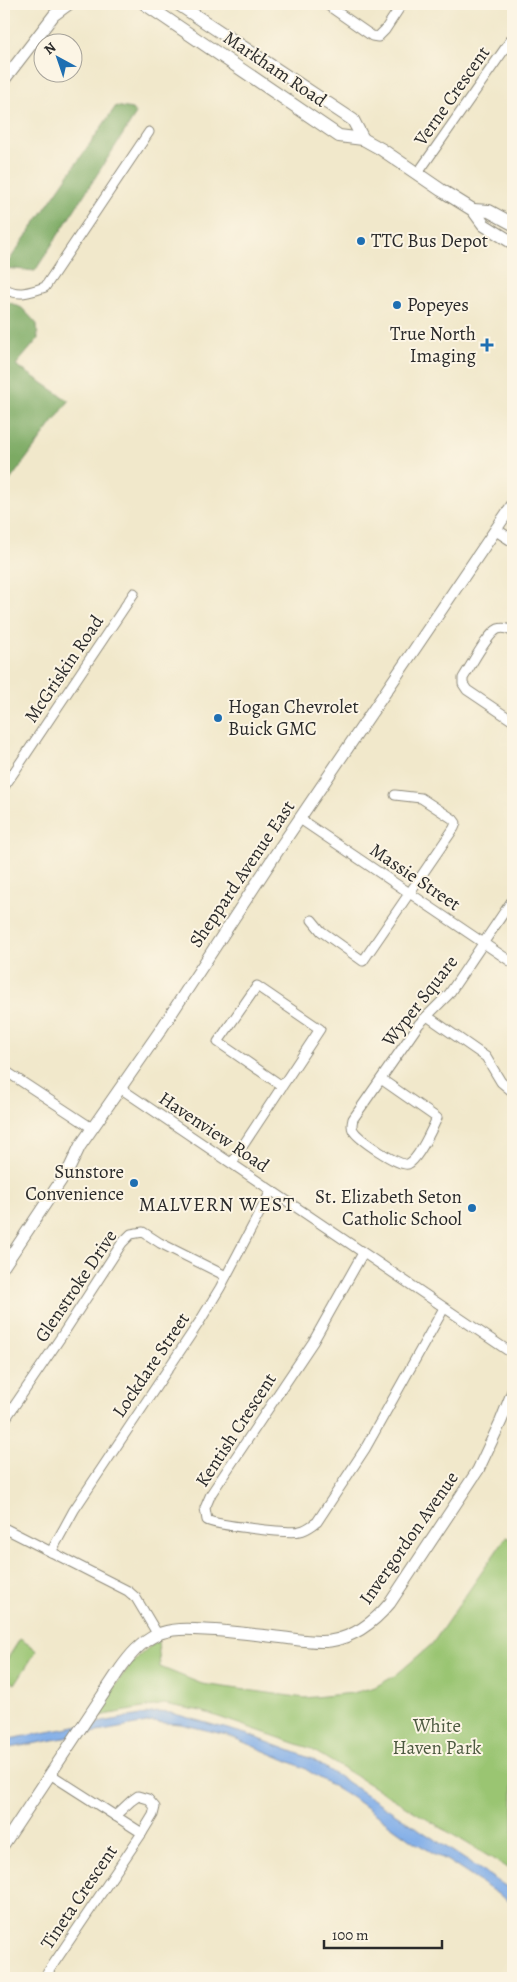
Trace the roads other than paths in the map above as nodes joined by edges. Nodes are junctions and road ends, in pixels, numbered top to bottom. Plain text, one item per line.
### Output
1 (69, 4) edge
2 (145, 4) edge
3 (178, 4) edge
4 (326, 4) edge
5 (402, 4) edge
6 (55, 9) edge
7 (513, 37) edge
8 (4, 80) edge
9 (149, 132) dead end
10 (363, 139) junction
11 (418, 173) junction
12 (473, 210) junction
13 (513, 224) edge
14 (513, 243) edge
15 (4, 288) edge
16 (513, 504) edge
17 (496, 530) junction
18 (513, 541) edge
19 (134, 593) dead end
20 (513, 632) edge
21 (513, 721) edge
22 (4, 787) edge
23 (395, 795) dead end
24 (300, 819) junction
25 (409, 893) junction
26 (513, 899) edge
27 (312, 920) dead end
28 (484, 943) junction
29 (513, 963) edge
30 (427, 1016) junction
31 (4, 1070) edge
32 (381, 1079) junction
33 (282, 1086) junction
34 (120, 1088) junction
35 (513, 1092) edge
36 (92, 1128) junction
37 (232, 1162) junction
38 (271, 1191) junction
39 (363, 1253) junction
40 (4, 1266) edge
41 (226, 1276) junction
42 (444, 1308) junction
43 (513, 1354) edge
44 (513, 1391) edge
45 (4, 1421) edge
46 (4, 1528) edge
47 (51, 1552) junction
48 (158, 1635) junction
49 (50, 1774) junction
50 (115, 1816) junction
51 (142, 1833) junction
52 (4, 1844) edge
53 (44, 1978) edge

1 - 6 main road
2 - 10 main road, Markham Road
3 - 10 main road, Markham Road
4 - 5 street
6 - 8 main road
7 - 11 street, Verne Crescent
9 - 15 street
10 - 11 main road, Markham Road
11 - 12 main road, Markham Road
12 - 13 main road, Markham Road
12 - 14 main road, Markham Road
16 - 17 main road, Sheppard Avenue East
17 - 18 main road
17 - 24 main road, Sheppard Avenue East
19 - 22 street, McGriskin Road
20 - 21 street
23 - 25 street
24 - 25 street, Massie Street
24 - 34 main road, Sheppard Avenue East
25 - 27 street
25 - 28 street, Massie Street
26 - 28 street, Wyper Square
28 - 29 street, Massie Street
28 - 30 street, Wyper Square
30 - 32 street, Wyper Square
30 - 35 street
31 - 36 street
32 - 32 street, Wyper Square
33 - 33 street
33 - 37 street
34 - 36 main road, Sheppard Avenue East
34 - 37 street, Havenview Road
36 - 40 main road, Sheppard Avenue East
37 - 38 street, Havenview Road
38 - 39 street, Havenview Road
38 - 41 street, Lockdare Street
39 - 42 street, Havenview Road
39 - 42 street, Kentish Crescent
41 - 45 street, Glenstroke Drive
41 - 47 street, Lockdare Street
42 - 43 street, Havenview Road
44 - 48 main road, Invergordon Avenue
46 - 47 street
47 - 48 street
48 - 49 main road, Invergordon Avenue
49 - 50 street, Tineta Crescent
49 - 52 main road, Invergordon Avenue
50 - 51 street, Tineta Crescent
50 - 51 street, Tineta Crescent
51 - 53 street, Tineta Crescent

